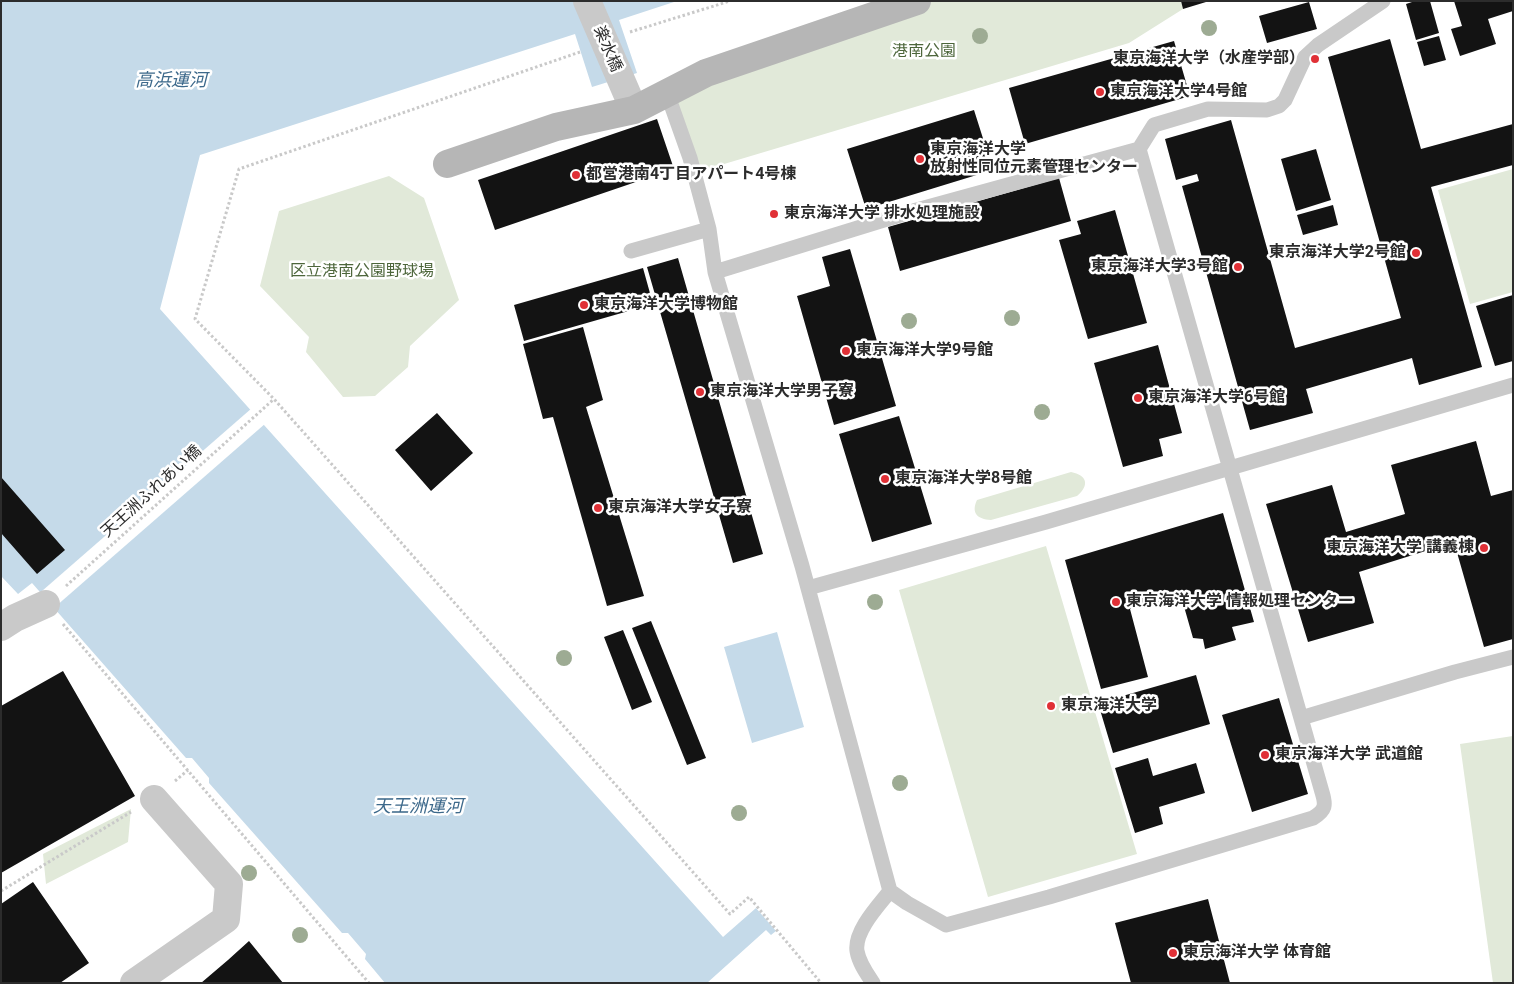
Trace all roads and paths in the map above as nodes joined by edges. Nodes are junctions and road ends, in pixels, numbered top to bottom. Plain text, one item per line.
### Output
1 (587, 1) edge
2 (730, 1) edge
3 (917, 1) edge
4 (1383, 1) edge
5 (630, 32) dead end
6 (584, 50) dead end
7 (667, 93) junction
8 (631, 103) junction
9 (1139, 148) junction
10 (447, 164) dead end
11 (709, 229) junction
12 (631, 252) dead end
13 (715, 272) junction
14 (1513, 385) edge
15 (274, 400) junction
16 (1231, 467) junction
17 (808, 588) junction
18 (46, 604) junction
19 (1, 627) edge
20 (1513, 657) edge
21 (1302, 718) junction
22 (154, 799) joint
23 (1, 891) edge
24 (890, 891) junction
25 (134, 983) edge
26 (369, 983) edge
27 (821, 983) edge
28 (873, 983) edge

1 - 8 street, 楽水橋
2 - 5 path
3 - 7 street
4 - 9 lane
6 - 15 path
7 - 8 street
7 - 11 lane
8 - 10 street
9 - 13 lane
9 - 16 lane
11 - 12 lane
11 - 13 lane
13 - 17 lane
14 - 16 lane
15 - 18 path, 天王洲ふれあい橋
15 - 27 path
16 - 17 lane
16 - 21 lane
17 - 24 lane
18 - 19 street
18 - 26 path
20 - 21 lane
21 - 24 lane
22 - 23 path
22 - 25 street
24 - 28 lane

